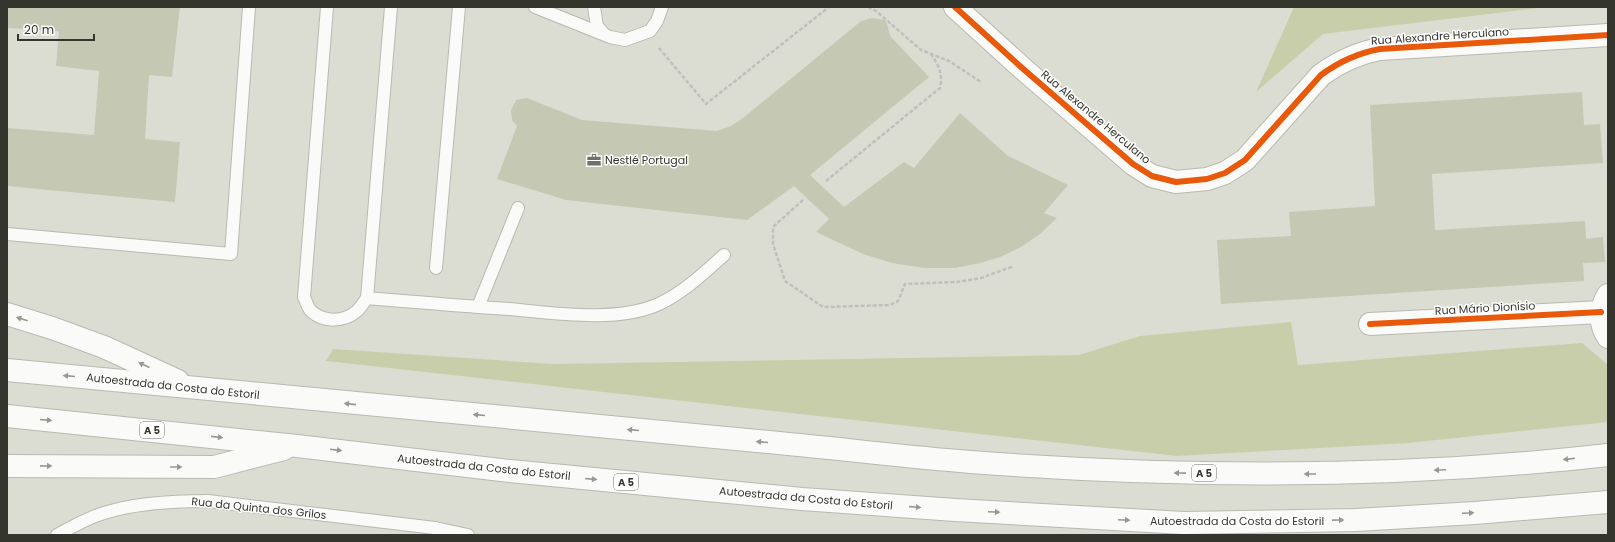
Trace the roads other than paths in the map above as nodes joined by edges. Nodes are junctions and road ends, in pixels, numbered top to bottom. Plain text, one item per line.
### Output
1 (250, 7) edge
2 (327, 7) edge
3 (391, 7) edge
4 (459, 7) edge
5 (535, 7) edge
6 (594, 7) edge
7 (662, 7) edge
8 (955, 7) edge
9 (604, 34) junction
10 (1608, 35) edge
11 (518, 208) dead end
12 (7, 234) edge
13 (724, 255) dead end
14 (436, 268) dead end
15 (367, 298) junction
16 (1605, 303) edge
17 (478, 307) junction
18 (7, 314) edge
19 (1370, 324) dead end
20 (1608, 337) edge
21 (7, 370) edge
22 (192, 387) junction
23 (7, 416) edge
24 (297, 446) junction
25 (1608, 455) edge
26 (7, 466) edge
27 (1608, 502) edge
28 (438, 532) edge
29 (57, 535) edge
30 (468, 535) edge

1 - 12 lane
2 - 15 lane
3 - 15 lane
4 - 14 lane
5 - 9 lane
6 - 9 lane
7 - 9 lane
8 - 10 main road, Rua Alexandre Herculano
11 - 17 lane
13 - 17 lane
15 - 17 lane
16 - 19 main road, Rua Mário Dionísio
16 - 20 main road, Rua Mário Dionísio
22 -> 18 main road
22 -> 21 main road, Autoestrada da Costa do Estoril / A 5
25 -> 22 main road, Autoestrada da Costa do Estoril / A 5
23 -> 24 main road, Autoestrada da Costa do Estoril / A 5
26 -> 24 main road
24 -> 27 main road, Autoestrada da Costa do Estoril / A 5
28 - 29 lane, Rua da Quinta dos Grilos
28 - 30 lane, Rua da Quinta dos Grilos

